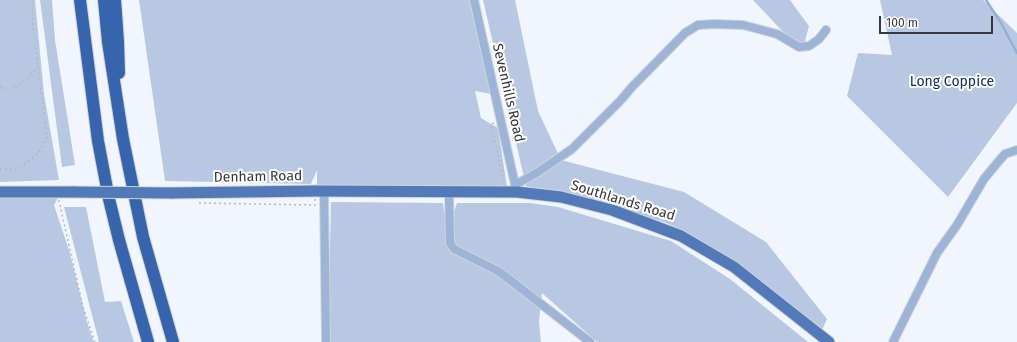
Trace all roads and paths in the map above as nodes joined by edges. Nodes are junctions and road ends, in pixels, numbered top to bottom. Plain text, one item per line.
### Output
1 (32, 0) edge
2 (80, 0) edge
3 (104, 0) edge
4 (115, 0) edge
5 (474, 0) edge
6 (826, 30) dead end
7 (38, 67) junction
8 (0, 87) edge
9 (120, 122) junction
10 (1017, 150) edge
11 (0, 169) edge
12 (516, 188) junction
13 (324, 191) junction
14 (0, 192) edge
15 (449, 192) junction
16 (59, 201) dead end
17 (95, 342) edge
18 (148, 342) edge
19 (173, 342) edge
20 (326, 342) edge
21 (590, 342) edge
22 (829, 342) edge
23 (893, 342) edge

1 - 7 path
2 - 18 highway
3 - 9 highway
4 - 9 highway
5 - 12 street, Sevenhills Road
6 - 12 street
7 - 8 path
7 - 11 path
9 - 19 highway
10 - 23 street
12 - 15 main road, Denham Road
12 - 22 main road, Southlands Road
13 - 14 main road, Denham Road, bridge
13 - 15 main road, Denham Road
13 - 20 street
15 - 21 street
16 - 17 path

